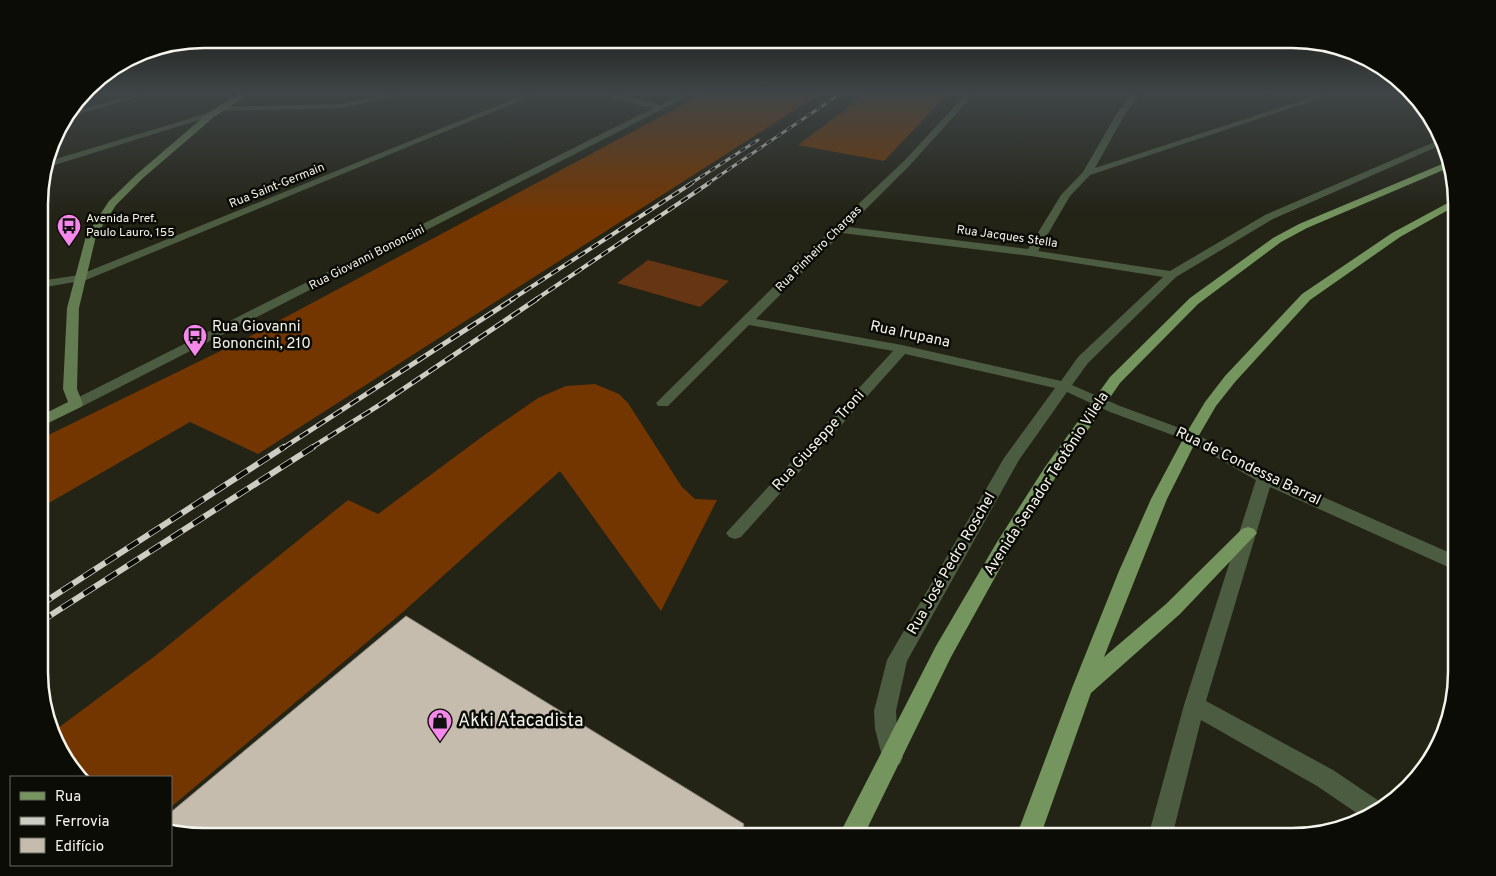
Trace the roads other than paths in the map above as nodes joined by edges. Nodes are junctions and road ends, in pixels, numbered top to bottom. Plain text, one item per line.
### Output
1 (148, 133) edge
2 (191, 133) edge
3 (437, 133) edge
4 (613, 133) edge
5 (934, 133) edge
6 (1110, 133) edge
7 (1210, 133) edge
8 (1436, 144) edge
9 (53, 162) edge
10 (1443, 167) edge
11 (1087, 173) junction
12 (1448, 206) edge
13 (838, 229) junction
14 (1030, 253) junction
15 (1172, 275) junction
16 (82, 278) junction
17 (47, 284) edge
18 (748, 321) junction
19 (902, 349) junction
20 (1064, 386) junction
21 (1098, 402) junction
22 (663, 403) dead end
23 (76, 404) junction
24 (47, 418) edge
25 (1191, 437) junction
26 (1266, 478) junction
27 (735, 533) dead end
28 (1248, 534) junction
29 (1448, 560) edge
30 (1082, 688) junction
31 (1194, 705) junction
32 (892, 757) junction
33 (1369, 808) edge
34 (855, 828) edge
35 (1031, 828) edge
36 (1162, 828) edge

1 - 9 street
2 - 16 street
3 - 16 street, Rua Saint-Germain
4 - 23 street, Rua Giovanni Bononcini
5 - 13 street, Rua Pinheiro Chargas
6 - 11 street
7 - 11 street
8 - 15 street
10 - 21 main road, Avenida Senador Teotônio Vilela
11 - 14 street
12 - 25 main road
13 - 14 street, Rua Jacques Stella
13 - 18 street, Rua Pinheiro Chargas
14 - 15 street, Rua Jacques Stella
15 - 20 street
16 - 17 street, Rua Saint-Germain
16 - 23 street
18 - 19 street, Rua Irupana
18 - 22 street, Rua Pinheiro Chargas
19 - 20 street, Rua Irupana
19 - 27 street, Rua Giuseppe Troni
20 - 21 street, Rua de Condessa Barral
20 - 32 street, Rua José Pedro Roschel
21 - 25 street, Rua de Condessa Barral
21 - 32 main road, Avenida Senador Teotônio Vilela
23 - 24 street, Rua Giovanni Bononcini
25 - 26 street, Rua de Condessa Barral
25 - 30 main road
26 - 28 street
26 - 29 street, Rua de Condessa Barral
28 - 30 main road
28 - 31 street
30 - 35 main road
31 - 33 street
31 - 36 street
32 - 34 main road, Avenida Senador Teotônio Vilela

